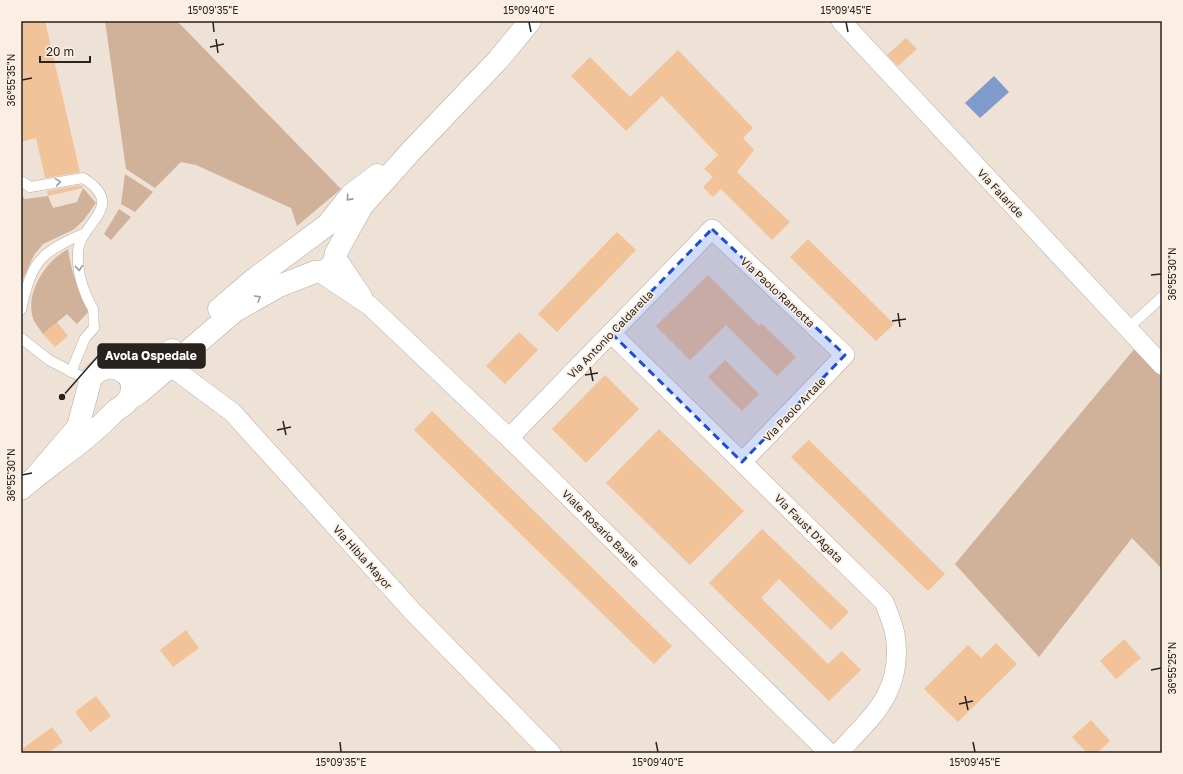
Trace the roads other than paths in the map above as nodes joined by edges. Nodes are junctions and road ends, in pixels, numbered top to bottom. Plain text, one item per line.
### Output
1 (530, 21) edge
2 (841, 21) edge
3 (413, 148) junction
4 (21, 181) edge
5 (712, 229) joint
6 (85, 232) junction
7 (307, 239) junction
8 (336, 255) junction
9 (317, 272) junction
10 (1162, 297) edge
11 (370, 306) junction
12 (21, 310) edge
13 (1128, 328) junction
14 (611, 333) junction
15 (21, 338) edge
16 (845, 355) joint
17 (1162, 364) edge
18 (170, 366) junction
19 (71, 372) junction
20 (123, 372) junction
21 (89, 388) junction
22 (124, 404) junction
23 (509, 438) junction
24 (742, 462) junction
25 (38, 474) junction
26 (21, 489) edge
27 (551, 753) edge
28 (829, 753) edge
29 (838, 753) edge

1 - 3 main road
2 - 13 street, Via Falaride
3 -> 7 main road
3 - 8 main road
4 -> 6 lane
5 - 14 street, Via Antonio Caldarella
5 - 16 street, Via Paolo Rametta
6 - 12 lane
6 -> 19 lane
7 - 8 main road
7 - 9 main road
7 - 20 main road
8 - 9 main road
8 - 11 street
9 - 11 street
18 -> 9 main road
10 - 13 lane
11 - 23 street, Viale Rosario Basile
13 - 17 street, Via Falaride
14 - 23 street, Via Antonio Caldarella
14 - 24 street, Via Faust D'Agata
15 - 19 lane
16 - 24 street, Via Paolo Artale
18 - 22 main road
18 - 27 street, Via Hibla Mayor
19 - 21 lane
20 - 21 main road
20 - 22 main road
21 - 22 main road
21 - 25 main road
22 - 25 main road
23 - 28 street, Viale Rosario Basile
24 - 29 street, Via Faust D'Agata
25 - 26 main road

